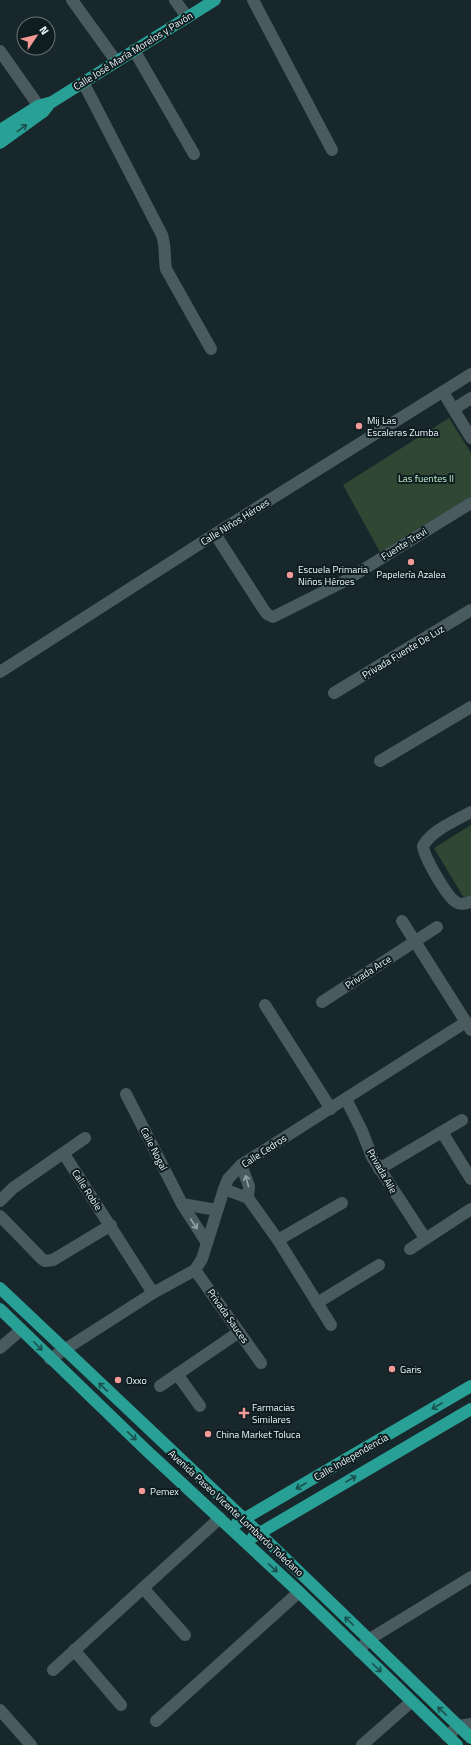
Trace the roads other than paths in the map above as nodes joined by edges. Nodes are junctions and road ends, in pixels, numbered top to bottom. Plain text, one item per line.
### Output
1 (72, 0) edge
2 (174, 0) edge
3 (215, 0) edge
4 (253, 0) edge
5 (187, 18) junction
6 (134, 50) junction
7 (0, 51) edge
8 (116, 61) junction
9 (83, 82) junction
10 (41, 109) junction
11 (0, 130) edge
12 (0, 143) edge
13 (332, 150) dead end
14 (194, 154) dead end
15 (211, 348) dead end
16 (471, 374) edge
17 (443, 392) junction
18 (471, 398) edge
19 (454, 409) junction
20 (471, 438) edge
21 (471, 502) edge
22 (215, 534) junction
23 (471, 610) edge
24 (0, 672) edge
25 (334, 693) dead end
26 (471, 707) edge
27 (380, 761) dead end
28 (471, 812) edge
29 (471, 901) edge
30 (402, 921) dead end
31 (437, 926) dead end
32 (414, 942) junction
33 (322, 1002) dead end
34 (265, 1005) dead end
35 (469, 1026) edge
36 (126, 1094) dead end
37 (346, 1099) junction
38 (331, 1109) junction
39 (462, 1120) dead end
40 (442, 1132) junction
41 (85, 1138) dead end
42 (64, 1154) junction
43 (241, 1165) junction
44 (379, 1169) junction
45 (471, 1179) edge
46 (224, 1189) junction
47 (248, 1198) junction
48 (0, 1201) edge
49 (342, 1203) dead end
50 (182, 1204) junction
51 (471, 1209) edge
52 (217, 1210) junction
53 (0, 1216) edge
54 (111, 1225) junction
55 (425, 1238) junction
56 (278, 1240) junction
57 (207, 1243) junction
58 (410, 1249) dead end
59 (379, 1265) dead end
60 (195, 1270) junction
61 (1, 1290) edge
62 (153, 1293) junction
63 (317, 1303) junction
64 (0, 1309) edge
65 (331, 1325) dead end
66 (21, 1330) junction
67 (239, 1332) junction
68 (0, 1348) edge
69 (64, 1350) junction
70 (50, 1359) junction
71 (261, 1363) dead end
72 (177, 1374) junction
73 (160, 1386) dead end
74 (471, 1386) edge
75 (200, 1406) dead end
76 (471, 1409) edge
77 (220, 1518) junction
78 (244, 1519) junction
79 (230, 1527) junction
80 (259, 1533) junction
81 (244, 1541) junction
82 (471, 1577) edge
83 (143, 1588) junction
84 (299, 1592) junction
85 (185, 1635) dead end
86 (368, 1640) junction
87 (74, 1650) junction
88 (359, 1651) junction
89 (52, 1670) dead end
90 (411, 1702) junction
91 (121, 1705) dead end
92 (0, 1710) edge
93 (156, 1721) dead end
94 (471, 1724) edge
95 (459, 1726) junction
96 (447, 1736) junction
97 (471, 1738) edge
98 (31, 1745) edge
99 (362, 1745) edge
100 (457, 1745) edge

1 - 8 street
2 - 5 street
3 - 5 main road, Calle José María Morelos y Pavón
4 - 13 street
5 - 6 main road, Calle José María Morelos y Pavón
6 - 8 main road, Calle José María Morelos y Pavón
6 - 14 street
7 - 10 street
8 - 9 main road, Calle José María Morelos y Pavón
9 - 10 main road, Calle José María Morelos y Pavón
9 - 15 street
10 - 11 main road, Calle José María Morelos y Pavón
12 -> 10 main road, Calle José María Morelos y Pavón
16 - 17 street, Calle Niños Héroes
17 - 19 street
17 - 22 street, Calle Niños Héroes
18 - 19 street
19 - 20 street
21 - 22 street, Fuente Trevi
22 - 24 street, Calle Niños Héroes
23 - 25 street, Privada Fuente De Luz
26 - 27 street
28 - 29 street
30 - 32 street
31 - 32 street, Privada Arce
32 - 33 street, Privada Arce
32 - 35 street
34 - 38 street
35 - 37 street, Calle Cedros
36 - 50 street, Calle Nogal
37 - 38 street, Calle Cedros
37 - 44 street, Privada Aile
38 - 43 street, Calle Cedros
39 - 40 street
40 - 44 street
40 - 45 street
41 - 42 street
42 - 48 street
42 - 54 street, Calle Roble
43 - 46 street, Calle Cedros
47 -> 43 street
44 - 55 street, Privada Aile
46 - 47 street
46 - 52 street, Calle Cedros
47 - 56 street
49 - 56 street
50 - 52 street
50 -> 57 street, Calle Nogal
51 - 55 street
52 - 57 street, Calle Cedros
53 - 54 street
54 - 62 street, Calle Roble
55 - 58 street
56 - 63 street
57 - 60 street, Calle Cedros
59 - 63 street
60 - 62 street
60 - 67 street, Privada Sauces
61 - 69 main road, Avenida Paseo Vicente Lombardo Toledano
62 - 69 street
63 - 65 street
64 - 66 main road, Avenida Paseo Vicente Lombardo Toledano
66 - 68 street
66 -> 70 main road, Avenida Paseo Vicente Lombardo Toledano
67 - 71 street, Privada Sauces
67 - 72 street
69 - 70 street
78 -> 69 main road, Avenida Paseo Vicente Lombardo Toledano
70 -> 77 main road, Avenida Paseo Vicente Lombardo Toledano
72 - 73 street
72 - 75 street
74 -> 78 main road, Calle Independencia
80 -> 76 main road, Calle Independencia
77 - 79 main road, Avenida Paseo Vicente Lombardo Toledano
77 - 83 street
78 - 79 main road, Calle Independencia
78 - 80 main road, Avenida Paseo Vicente Lombardo Toledano
79 - 81 main road, Avenida Paseo Vicente Lombardo Toledano
80 - 81 main road, Calle Independencia
86 -> 80 main road, Avenida Paseo Vicente Lombardo Toledano
81 -> 84 main road, Avenida Paseo Vicente Lombardo Toledano
82 - 86 street
83 - 85 street
83 - 87 street
84 - 88 main road, Avenida Paseo Vicente Lombardo Toledano
84 - 93 street
86 - 88 street
95 -> 86 main road, Avenida Paseo Vicente Lombardo Toledano
87 - 89 street
87 - 91 street
88 -> 90 main road, Avenida Paseo Vicente Lombardo Toledano
90 - 96 main road, Avenida Paseo Vicente Lombardo Toledano
90 - 99 street
92 - 98 street
94 - 95 street
95 - 96 street
95 - 97 main road, Avenida Paseo Vicente Lombardo Toledano
96 - 100 main road, Avenida Paseo Vicente Lombardo Toledano

